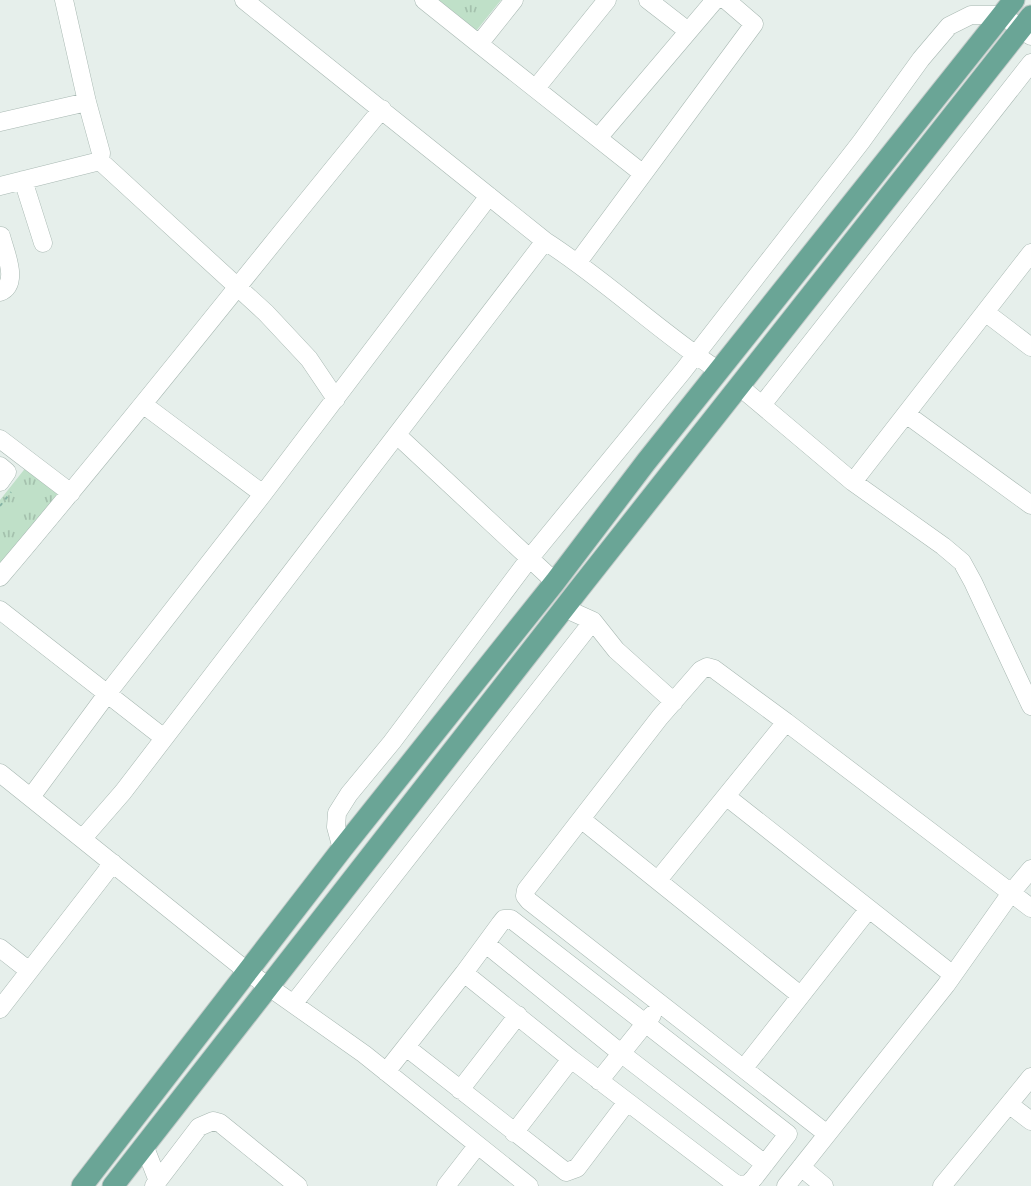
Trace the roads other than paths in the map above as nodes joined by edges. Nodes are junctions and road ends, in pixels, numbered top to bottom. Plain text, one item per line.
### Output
1 (64, 0) edge
2 (244, 0) edge
3 (424, 0) edge
4 (514, 0) edge
5 (607, 0) edge
6 (648, 0) edge
7 (715, 0) edge
8 (726, 0) edge
9 (1008, 7) edge
10 (1028, 27) edge
11 (688, 31) junction
12 (479, 44) junction
13 (1031, 62) edge
14 (536, 88) junction
15 (87, 102) junction
16 (382, 109) junction
17 (0, 122) edge
18 (598, 138) junction
19 (100, 161) junction
20 (917, 163) junction
21 (642, 173) junction
22 (23, 180) junction
23 (937, 183) junction
24 (0, 186) edge
25 (489, 196) junction
26 (812, 204) junction
27 (835, 224) junction
28 (1, 236) edge
29 (856, 239) junction
30 (545, 241) junction
31 (43, 243) dead end
32 (1031, 253) edge
33 (578, 262) junction
34 (237, 285) junction
35 (0, 292) edge
36 (985, 312) junction
37 (1031, 347) edge
38 (695, 355) junction
39 (719, 371) junction
40 (739, 386) junction
41 (336, 399) junction
42 (144, 405) junction
43 (762, 405) junction
44 (906, 414) junction
45 (397, 435) junction
46 (0, 439) edge
47 (0, 466) edge
48 (853, 482) junction
49 (7, 485) edge
50 (71, 493) junction
51 (263, 494) junction
52 (1031, 505) edge
53 (529, 559) junction
54 (0, 577) edge
55 (555, 582) junction
56 (564, 608) junction
57 (0, 610) edge
58 (593, 621) junction
59 (107, 694) junction
60 (674, 702) junction
61 (1031, 706) edge
62 (786, 722) junction
63 (164, 738) junction
64 (0, 773) edge
65 (30, 797) junction
66 (727, 797) junction
67 (581, 819) junction
68 (83, 838) junction
69 (342, 849) junction
70 (113, 863) junction
71 (1031, 869) edge
72 (657, 880) junction
73 (1011, 893) junction
74 (1031, 908) edge
75 (868, 910) junction
76 (486, 944) junction
77 (0, 948) edge
78 (28, 970) junction
79 (248, 972) junction
80 (464, 973) junction
81 (953, 975) junction
82 (268, 986) junction
83 (800, 995) junction
84 (294, 1003) junction
85 (661, 1004) junction
86 (0, 1009) edge
87 (518, 1015) junction
88 (646, 1022) junction
89 (406, 1047) junction
90 (622, 1054) junction
91 (571, 1059) junction
92 (744, 1068) junction
93 (386, 1072) junction
94 (1031, 1077) edge
95 (600, 1081) junction
96 (460, 1090) junction
97 (627, 1102) junction
98 (1010, 1105) junction
99 (1031, 1121) edge
100 (514, 1133) junction
101 (827, 1134) junction
102 (144, 1145) junction
103 (477, 1146) junction
104 (765, 1164) junction
105 (801, 1167) junction
106 (156, 1184) edge
107 (294, 1185) edge
108 (82, 1186) edge
109 (113, 1186) edge
110 (446, 1186) edge
111 (529, 1186) edge
112 (786, 1186) edge
113 (824, 1186) edge
114 (942, 1186) edge

1 - 15 street
2 - 16 street
3 - 12 street
4 - 12 street
5 - 14 street
6 - 11 street
7 - 11 street
8 - 21 street
9 - 10 street
9 - 26 street
9 - 27 main road
10 - 20 main road
11 - 18 street
12 - 14 street
13 - 23 street
14 - 18 street
15 - 17 street
15 - 19 street
16 - 25 street
16 - 34 street
18 - 21 street
19 - 22 street
19 - 34 street
20 - 23 street
20 - 29 main road
21 - 33 street
22 - 24 street
22 - 31 street
23 - 43 street
25 - 30 street
25 - 41 street
26 - 27 street
26 - 38 street
27 - 29 main road
27 - 39 main road
28 - 35 street
29 - 40 main road
30 - 33 street
30 - 45 street
32 - 36 street
33 - 38 street
34 - 41 street
34 - 42 street
36 - 37 street
36 - 44 street
38 - 39 street
38 - 53 street
39 - 40 main road
39 - 55 main road
40 - 43 street
40 - 56 main road
41 - 51 street
42 - 50 street
42 - 51 street
43 - 48 street
44 - 48 street
44 - 52 street
45 - 53 street
45 - 63 street
46 - 50 street
47 - 49 street
48 - 61 street
50 - 54 street
51 - 59 street
53 - 55 street
53 - 69 street
55 - 69 main road
56 - 58 street
56 - 82 main road
57 - 59 street
58 - 60 street
58 - 84 street
59 - 63 street
59 - 65 street
60 - 62 street
60 - 67 street
62 - 66 street
62 - 73 street
63 - 68 street
64 - 65 street
65 - 68 street
66 - 72 street
66 - 75 street
67 - 72 street
67 - 85 street
68 - 70 street
69 - 79 main road
70 - 78 street
70 - 79 street
71 - 73 street
72 - 83 street
73 - 74 street
73 - 81 street
75 - 81 street
75 - 83 street
76 - 80 street
76 - 88 street
76 - 90 street
77 - 78 street
78 - 86 street
79 - 82 street
79 - 108 main road
80 - 87 street
80 - 89 street
81 - 101 street
82 - 84 street
82 - 102 main road
83 - 92 street
84 - 93 street
85 - 88 street
85 - 92 street
87 - 91 street
87 - 96 street
88 - 90 street
88 - 104 street
89 - 93 street
89 - 96 street
90 - 95 street
90 - 104 street
91 - 95 street
91 - 100 street
92 - 101 street
93 - 103 street
94 - 98 street
95 - 97 street
96 - 100 street
97 - 100 street
97 - 104 street
98 - 99 street
98 - 114 street
101 - 105 street
102 - 106 street
102 - 109 main road
103 - 110 street
103 - 111 street
105 - 112 street
105 - 113 street
106 - 107 street

